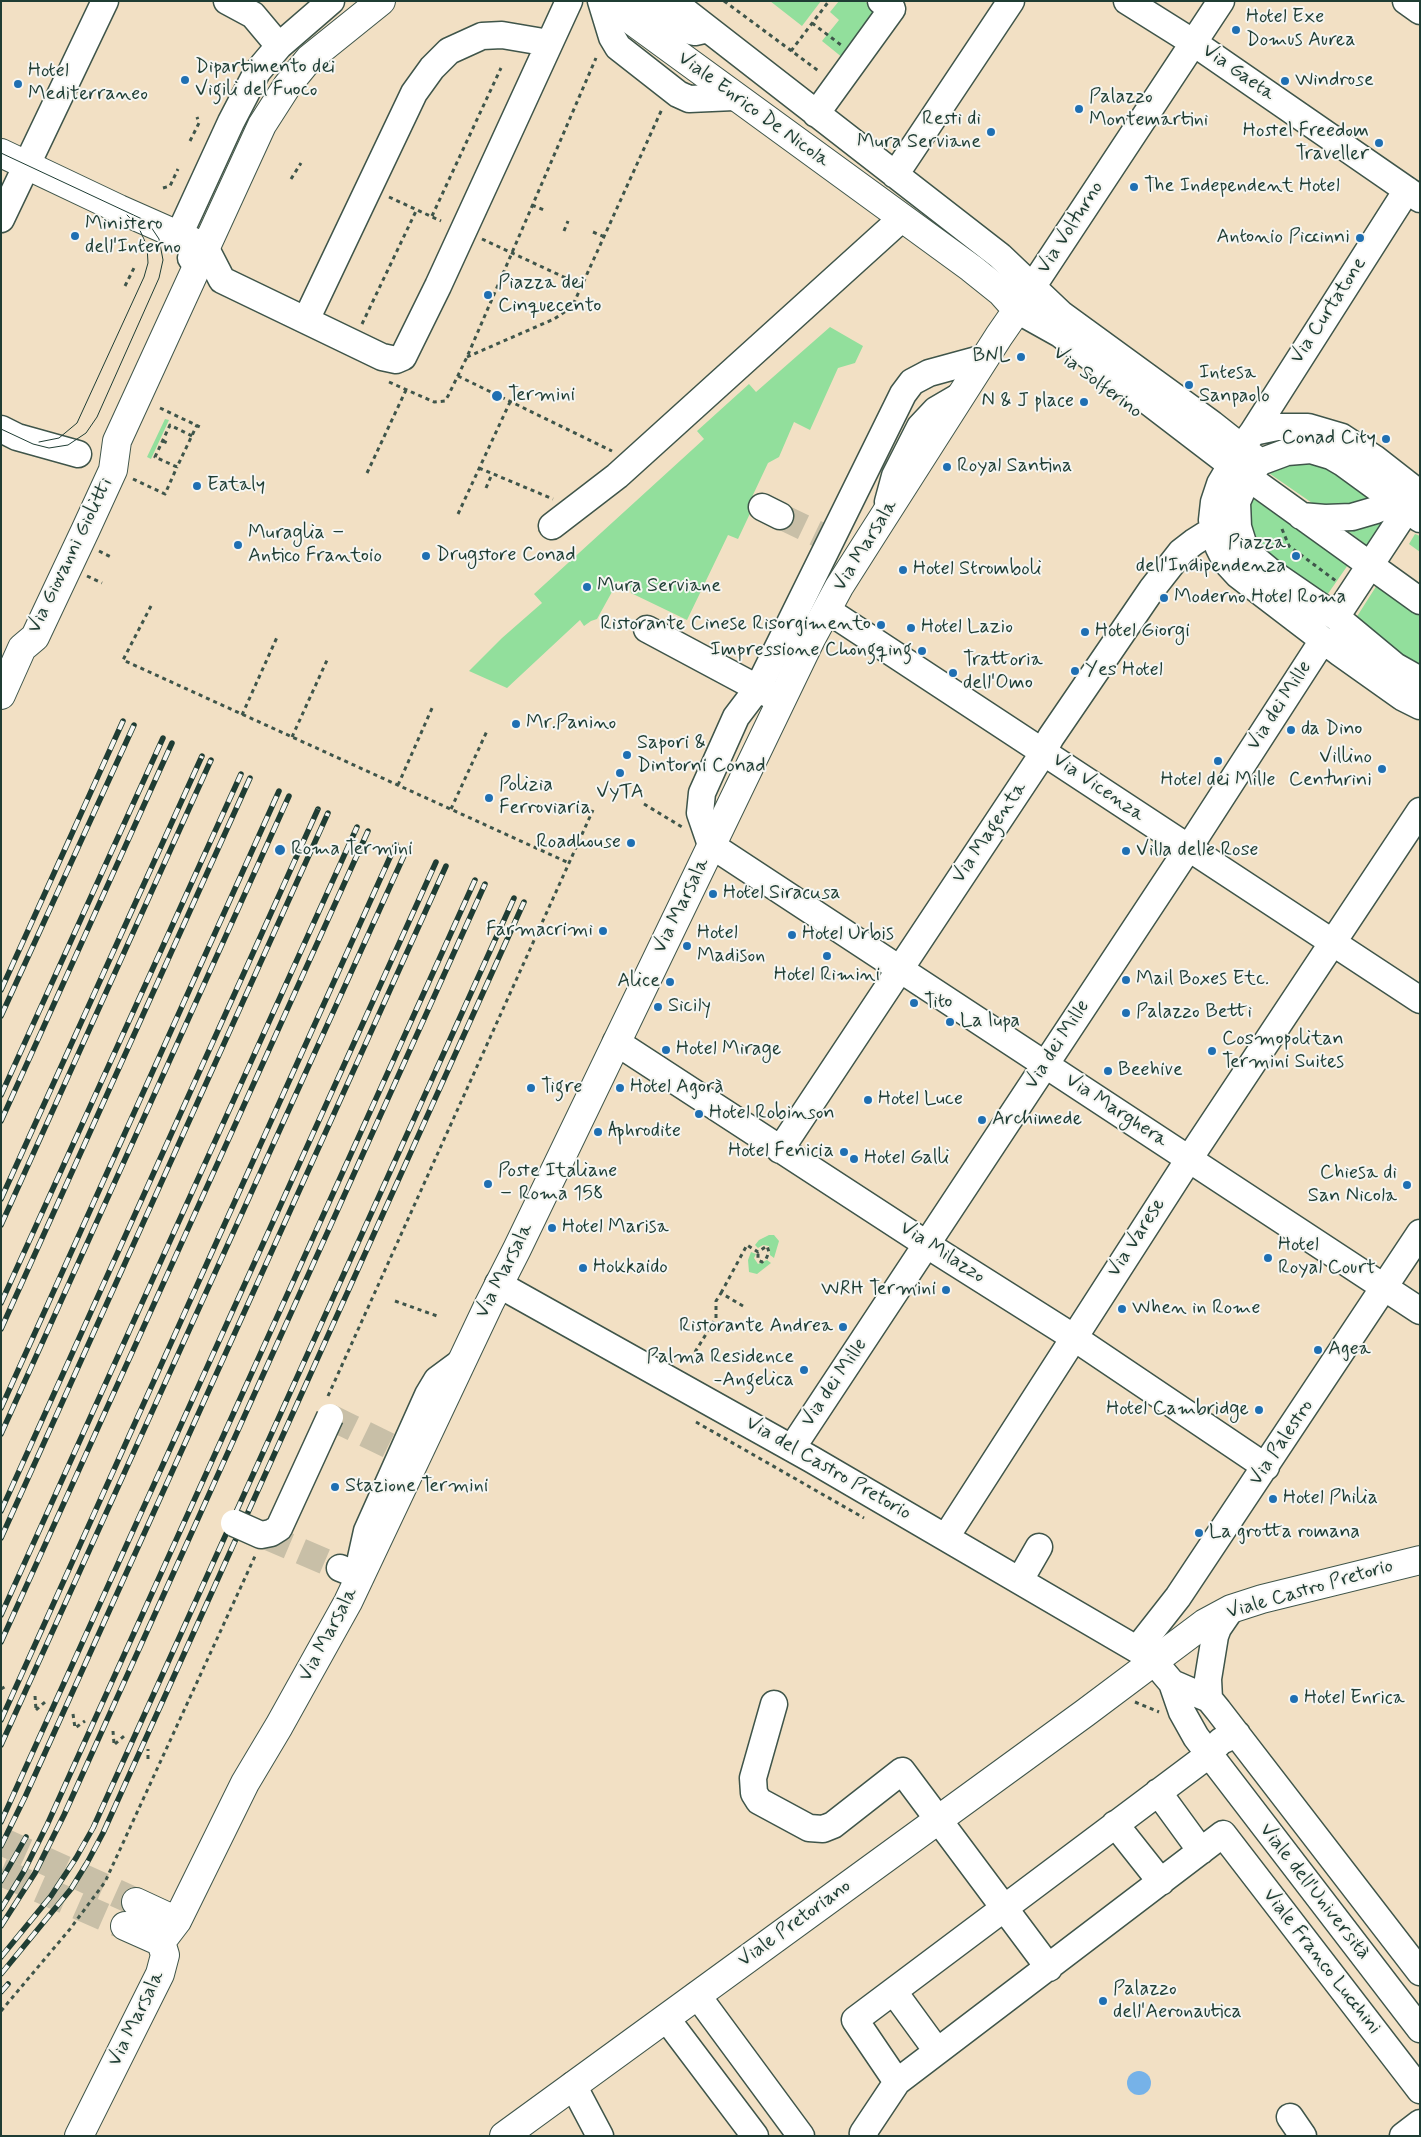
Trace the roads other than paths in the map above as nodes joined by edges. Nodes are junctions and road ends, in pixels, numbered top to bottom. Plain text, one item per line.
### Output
1 (105, 1) edge
2 (228, 1) edge
3 (331, 1) edge
4 (381, 1) edge
5 (569, 1) edge
6 (603, 1) edge
7 (640, 1) edge
8 (672, 1) edge
9 (881, 1) edge
10 (1011, 1) edge
11 (1128, 1) edge
12 (1221, 1) edge
13 (1234, 1) edge
14 (1406, 1) edge
15 (1420, 10) edge
16 (708, 29) junction
17 (549, 43) junction
18 (279, 46) junction
19 (1198, 46) junction
20 (816, 114) junction
21 (1, 153) edge
22 (27, 165) junction
23 (895, 175) junction
24 (1413, 194) edge
25 (1, 219) edge
26 (901, 219) junction
27 (178, 235) junction
28 (205, 247) junction
29 (1033, 287) junction
30 (1017, 310) junction
31 (306, 320) junction
32 (1060, 334) junction
33 (984, 358) junction
34 (1, 429) edge
35 (104, 466) junction
36 (1242, 466) junction
37 (1413, 501) edge
38 (1290, 519) junction
39 (552, 526) dead end
40 (1213, 530) junction
41 (827, 538) junction
42 (860, 554) junction
43 (1370, 566) junction
44 (1420, 601) edge
45 (827, 610) junction
46 (1336, 617) junction
47 (647, 629) dead end
48 (1323, 640) junction
49 (1420, 680) edge
50 (2, 692) edge
51 (769, 694) junction
52 (1420, 706) edge
53 (1043, 750) junction
54 (1420, 811) edge
55 (711, 845) junction
56 (1188, 848) junction
57 (1332, 941) junction
58 (900, 970) junction
59 (1420, 1000) edge
60 (616, 1042) junction
61 (1045, 1064) junction
62 (780, 1150) junction
63 (1189, 1159) junction
64 (1420, 1233) edge
65 (927, 1244) junction
66 (498, 1284) junction
67 (1384, 1287) junction
68 (1420, 1310) edge
69 (1073, 1337) junction
70 (330, 1418) dead end
71 (792, 1448) junction
72 (1266, 1467) junction
73 (234, 1523) dead end
74 (946, 1537) junction
75 (1039, 1547) dead end
76 (1420, 1560) edge
77 (1020, 1580) junction
78 (1231, 1609) junction
79 (1146, 1654) junction
80 (1172, 1683) junction
81 (1131, 1695) joint
82 (1209, 1700) junction
83 (774, 1704) dead end
84 (1237, 1734) junction
85 (1209, 1754) junction
86 (1158, 1792) junction
87 (938, 1820) junction
88 (1115, 1824) junction
89 (1201, 1851) junction
90 (1161, 1882) junction
91 (136, 1902) tunnel mouth
92 (1003, 1908) junction
93 (125, 1926) tunnel mouth
94 (169, 1932) junction
95 (1049, 1968) junction
96 (1420, 1972) edge
97 (894, 1992) junction
98 (697, 1995) junction
99 (666, 2018) junction
100 (1420, 2029) edge
101 (937, 2051) junction
102 (897, 2082) junction
103 (573, 2085) junction
104 (1420, 2090) edge
105 (79, 2136) edge
106 (504, 2136) edge
107 (600, 2136) edge
108 (755, 2136) edge
109 (801, 2136) edge
110 (865, 2136) edge

1 - 22 street
2 - 18 street
3 - 18 street
4 - 28 main road
5 - 17 street
6 - 26 main road, Viale Enrico De Nicola
7 - 16 street
8 - 16 street, Viale Enrico De Nicola
9 - 20 street
10 - 23 street
11 - 19 street, Via Gaeta
12 - 19 street, Via Volturno
13 - 19 street, Via Volturno
14 - 15 street
16 - 20 street, Viale Enrico De Nicola
17 - 31 street
17 - 31 street
18 - 27 street
19 - 24 street, Via Gaeta
19 - 29 street, Via Volturno
20 - 23 street, Viale Enrico De Nicola
21 - 22 main road
22 - 25 street
22 - 27 main road
23 - 29 street, Viale Enrico De Nicola
24 - 36 street, Via Curtatone
26 - 30 main road, Viale Enrico De Nicola
26 - 39 street
27 - 28 main road
28 - 31 street
28 - 35 main road
29 - 30 street, Via Volturno
29 - 32 street, Via Solferino
29 - 36 street, Via Solferino
30 - 32 street, Via Solferino
30 - 33 main road, Via Marsala
30 - 36 street, Via Solferino
32 - 36 street, Via Solferino
33 - 41 street
33 - 42 main road, Via Marsala
34 - 35 street
35 - 50 main road, Via Giovanni Giolitti
36 - 37 street
36 - 38 street
36 - 40 street
36 - 46 street
37 - 38 street
37 - 43 street
38 - 43 street
40 - 48 street
40 - 53 street, Via Magenta
41 - 42 street
41 - 51 street
42 - 45 main road, Via Marsala
43 - 44 street
43 - 46 street
45 - 51 main road, Via Marsala
45 - 53 street, Via Vicenza
46 - 49 street
47 - 51 street
48 - 52 street
48 - 56 street, Via dei Mille
51 - 55 main road, Via Marsala
53 - 56 street, Via Vicenza
53 - 58 street, Via Magenta
54 - 57 street, Via Varese
55 - 58 street, Via Marghera
55 - 60 main road, Via Marsala
56 - 57 street, Via Vicenza
56 - 61 street, Via dei Mille
57 - 59 street, Via Vicenza
57 - 63 street, Via Varese
58 - 61 street, Via Marghera
58 - 62 street, Via Magenta
60 - 62 street, Via Milazzo
60 - 66 main road, Via Marsala
61 - 63 street, Via Marghera
61 - 65 street, Via dei Mille
62 - 65 street, Via Milazzo
63 - 67 street, Via Marghera
63 - 69 street, Via Varese
64 - 67 street, Via Palestro
65 - 69 street, Via Milazzo
65 - 71 street, Via dei Mille
66 - 71 street, Via del Castro Pretorio
66 - 94 main road, Via Marsala
67 - 68 street, Via Marghera
67 - 72 street, Via Palestro
69 - 72 street, Via Milazzo
69 - 74 street, Via Varese
70 - 73 street, bridge
71 - 74 street, Via del Castro Pretorio
72 - 79 street, Via Palestro
74 - 77 street, Via del Castro Pretorio
75 - 77 street
76 - 78 main road, Viale Castro Pretorio
77 - 79 street, Via del Castro Pretorio
78 - 79 main road, Viale Castro Pretorio
78 - 82 street
79 - 80 street, Viale dell'Università
79 - 81 main road, Viale Castro Pretorio
80 - 82 street, Viale dell'Università
80 - 85 street, Viale dell'Università
81 - 87 main road, Viale Pretoriano
82 - 84 street, Viale dell'Università
83 - 87 street
84 - 85 street
84 - 96 street, Viale dell'Università
85 - 86 street
85 - 100 street, Viale dell'Università
86 - 88 street
86 - 89 street
87 - 92 street
87 - 98 main road, Viale Pretoriano
88 - 90 street
88 - 92 street
89 - 90 street
89 - 104 street, Viale Franco Lucchini
90 - 95 street
91 - 94 main road
92 - 95 street
92 - 97 street
93 - 94 main road
94 - 105 main road, Via Marsala
95 - 101 street
97 - 101 street
97 - 102 street
98 - 99 main road, Viale Pretoriano
98 - 109 street
99 - 103 main road, Viale Pretoriano
99 - 108 street
101 - 102 street
102 - 110 street
103 - 106 main road, Viale Pretoriano
103 - 107 street

